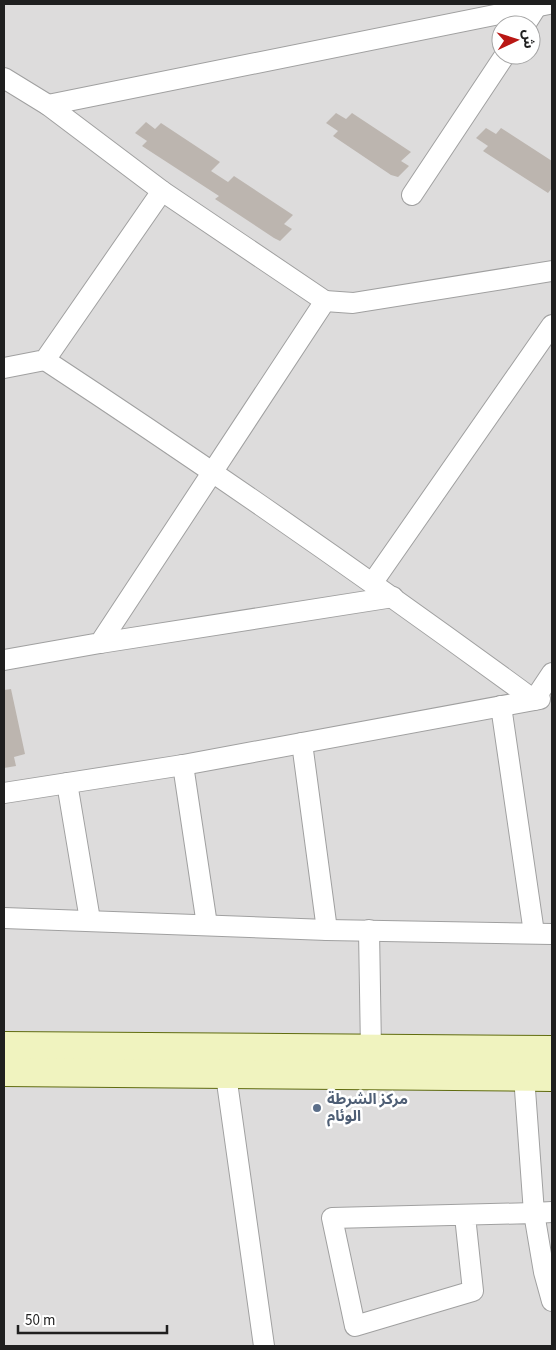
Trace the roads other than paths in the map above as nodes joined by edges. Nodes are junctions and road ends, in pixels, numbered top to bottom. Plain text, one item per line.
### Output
1 (543, 5) edge
2 (534, 15) edge
3 (498, 65) edge
4 (4, 78) edge
5 (48, 105) junction
6 (162, 190) junction
7 (412, 196) dead end
8 (552, 271) edge
9 (325, 301) junction
10 (552, 326) edge
11 (45, 360) junction
12 (4, 368) edge
13 (213, 470) junction
14 (373, 582) junction
15 (394, 597) junction
16 (100, 643) junction
17 (4, 660) edge
18 (552, 673) edge
19 (543, 699) edge
20 (501, 706) junction
21 (302, 743) junction
22 (182, 765) junction
23 (66, 783) junction
24 (4, 793) edge
25 (4, 918) edge
26 (90, 920) junction
27 (207, 924) junction
28 (327, 930) junction
29 (369, 930) junction
30 (543, 934) edge
31 (4, 1046) edge
32 (540, 1049) edge
33 (371, 1050) junction
34 (4, 1072) edge
35 (226, 1075) junction
36 (524, 1076) junction
37 (552, 1077) edge
38 (543, 1212) edge
39 (465, 1216) junction
40 (552, 1301) edge
41 (264, 1346) edge

1 - 2 street
1 - 5 street
3 - 7 street
4 - 5 street
5 - 6 street
6 - 9 street
6 - 11 street
8 - 9 street
9 - 13 street
10 - 14 street
11 - 12 street
11 - 13 street
13 - 14 street
13 - 16 street
14 - 15 street
15 - 16 street
15 - 19 street
16 - 17 street
18 - 19 street
19 - 20 street
20 - 21 street
20 - 30 street
21 - 22 street
21 - 28 street
22 - 23 street
22 - 27 street
23 - 24 street
23 - 26 street
25 - 26 street
26 - 27 street
27 - 28 street
28 - 29 street
29 - 30 street
29 - 33 street
31 - 33 main road
32 - 33 main road
32 - 36 street
34 - 35 main road
35 - 36 main road
35 - 41 street
36 - 37 main road
36 - 38 street
38 - 39 street
38 - 40 street
39 - 39 street

